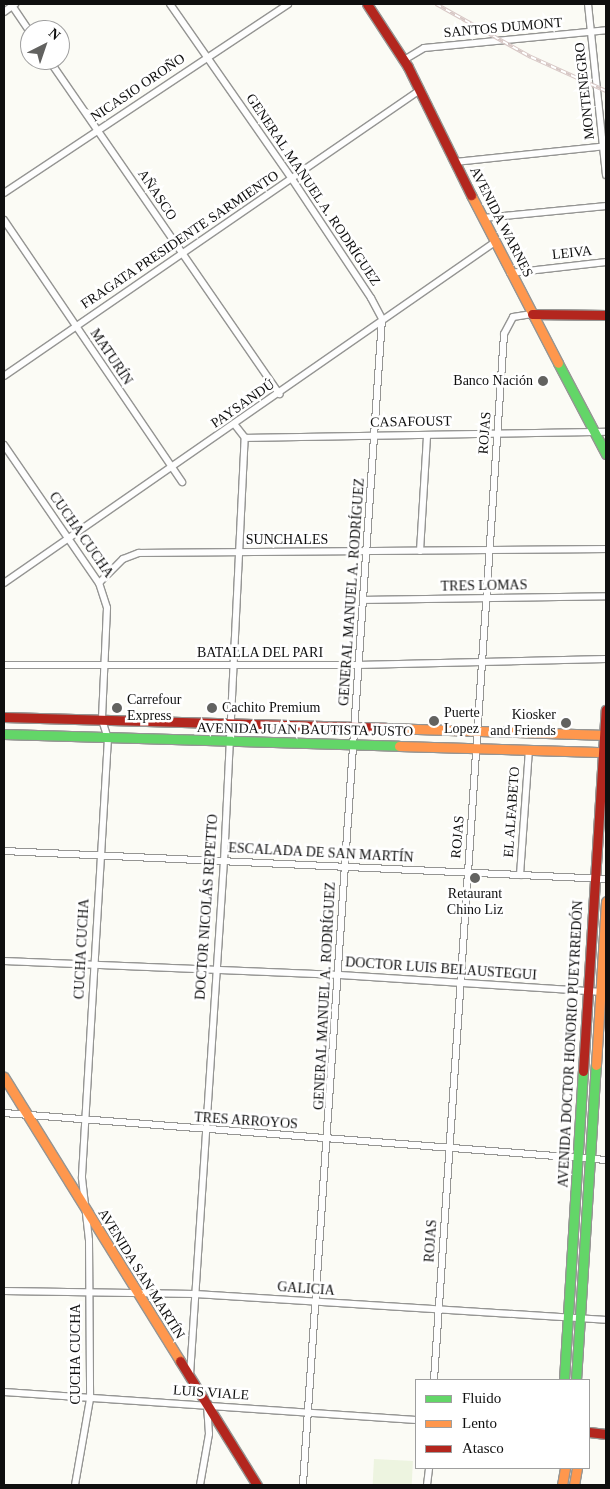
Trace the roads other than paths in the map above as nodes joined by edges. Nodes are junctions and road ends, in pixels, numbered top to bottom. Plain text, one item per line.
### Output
1 (170, 4) edge
2 (288, 4) edge
3 (367, 4) edge
4 (588, 4) edge
5 (13, 5) edge
6 (4, 12) edge
7 (22, 20) edge
8 (606, 30) edge
9 (591, 32) junction
10 (208, 56) junction
11 (404, 60) junction
12 (56, 70) edge
13 (420, 90) junction
14 (97, 130) junction
15 (605, 146) edge
16 (455, 162) junction
17 (606, 175) edge
18 (292, 179) junction
19 (4, 193) edge
20 (606, 206) edge
21 (484, 218) junction
22 (4, 220) edge
23 (495, 242) junction
24 (183, 254) junction
25 (606, 262) edge
26 (510, 273) junction
27 (532, 314) junction
28 (606, 315) edge
29 (382, 319) junction
30 (76, 326) junction
31 (4, 376) edge
32 (279, 394) junction
33 (235, 425) junction
34 (498, 432) junction
35 (595, 432) junction
36 (606, 432) edge
37 (376, 435) junction
38 (427, 436) junction
39 (245, 438) junction
40 (4, 446) edge
41 (606, 454) edge
42 (172, 468) junction
43 (182, 482) dead end
44 (68, 539) junction
45 (606, 549) edge
46 (490, 550) junction
47 (366, 551) junction
48 (420, 551) junction
49 (240, 552) junction
50 (100, 583) junction
51 (4, 584) edge
52 (606, 596) edge
53 (488, 598) junction
54 (363, 600) junction
55 (606, 659) edge
56 (483, 662) junction
57 (4, 665) edge
58 (105, 665) junction
59 (232, 665) junction
60 (357, 665) junction
61 (606, 710) edge
62 (4, 717) edge
63 (102, 720) junction
64 (230, 725) junction
65 (356, 729) junction
66 (479, 731) junction
67 (4, 734) edge
68 (606, 735) edge
69 (108, 738) junction
70 (229, 743) junction
71 (355, 745) junction
72 (478, 748) junction
73 (529, 750) junction
74 (606, 752) edge
75 (4, 851) edge
76 (100, 856) junction
77 (224, 861) junction
78 (345, 866) junction
79 (468, 873) junction
80 (520, 875) junction
81 (594, 879) junction
82 (606, 880) edge
83 (606, 901) edge
84 (4, 961) edge
85 (94, 966) junction
86 (215, 972) junction
87 (340, 975) junction
88 (461, 984) junction
89 (586, 990) junction
90 (603, 992) edge
91 (4, 1077) edge
92 (4, 1113) edge
93 (27, 1115) junction
94 (84, 1120) junction
95 (206, 1130) junction
96 (328, 1139) junction
97 (451, 1149) junction
98 (578, 1158) junction
99 (592, 1159) junction
100 (606, 1160) edge
101 (84, 1210) junction
102 (4, 1291) edge
103 (88, 1291) junction
104 (137, 1292) junction
105 (195, 1294) junction
106 (315, 1303) junction
107 (439, 1309) junction
108 (568, 1317) junction
109 (581, 1318) junction
110 (606, 1320) edge
111 (190, 1376) junction
112 (434, 1379) edge
113 (564, 1379) edge
114 (576, 1379) edge
115 (4, 1392) edge
116 (90, 1399) junction
117 (207, 1406) junction
118 (308, 1413) junction
119 (415, 1420) edge
120 (590, 1432) edge
121 (606, 1434) edge
122 (428, 1469) edge
123 (565, 1469) edge
124 (577, 1469) edge
125 (75, 1485) edge
126 (200, 1485) edge
127 (257, 1485) edge
128 (303, 1485) edge
129 (427, 1485) edge
130 (562, 1485) edge
131 (574, 1485) edge

1 - 10 street, GENERAL MANUEL A. RODRÍGUEZ
2 - 10 street, NICASIO OROÑO
3 - 11 main road, AVENIDA WARNES
4 - 9 street, MONTENEGRO
5 - 6 street
5 - 7 street
8 - 9 street, SANTOS DUMONT
9 - 11 street, SANTOS DUMONT
9 - 15 street, MONTENEGRO
10 - 14 street, NICASIO OROÑO
10 - 18 street, GENERAL MANUEL A. RODRÍGUEZ
11 - 13 main road, AVENIDA WARNES
12 - 14 street, AÑASCO
13 - 16 main road, AVENIDA WARNES
13 - 18 street, FRAGATA PRESIDENTE SARMIENTO
14 - 19 street, NICASIO OROÑO
14 - 24 street, AÑASCO
15 - 16 street
15 - 17 street, MONTENEGRO
16 - 21 main road, AVENIDA WARNES
18 - 24 street, FRAGATA PRESIDENTE SARMIENTO
18 - 29 street, GENERAL MANUEL A. RODRÍGUEZ
20 - 21 street
21 - 23 main road, AVENIDA WARNES
22 - 30 street, MATURÍN
23 - 26 main road, AVENIDA WARNES
23 - 29 street, PAYSANDÚ
24 - 30 street, FRAGATA PRESIDENTE SARMIENTO
24 - 32 street, AÑASCO
25 - 26 street, LEIVA
26 - 27 main road, AVENIDA WARNES
27 - 28 main road
27 - 34 street, ROJAS
27 - 35 main road, AVENIDA WARNES
29 - 32 street, PAYSANDÚ
29 - 37 street, GENERAL MANUEL A. RODRÍGUEZ
30 - 31 street, FRAGATA PRESIDENTE SARMIENTO
30 - 42 street, MATURÍN
32 - 33 street, PAYSANDÚ
33 - 39 street
33 - 42 street, PAYSANDÚ
34 - 35 street, CASAFOUST
34 - 38 street, CASAFOUST
34 - 46 street, ROJAS
35 - 36 street, CASAFOUST
35 - 41 main road, AVENIDA WARNES
37 - 38 street, CASAFOUST
37 - 39 street, CASAFOUST
37 - 47 street, GENERAL MANUEL A. RODRÍGUEZ
38 - 48 street
39 - 49 street, DOCTOR NICOLÁS REPETTO
40 - 44 street, CUCHA CUCHA
42 - 43 street, MATURÍN
42 - 44 street, PAYSANDÚ
44 - 50 street, CUCHA CUCHA
44 - 51 street, PAYSANDÚ
45 - 46 street, SUNCHALES
46 - 48 street, SUNCHALES
46 - 53 street, ROJAS
47 - 48 street, SUNCHALES
47 - 49 street, SUNCHALES
47 - 54 street, GENERAL MANUEL A. RODRÍGUEZ
49 - 50 street, SUNCHALES
49 - 59 street, DOCTOR NICOLÁS REPETTO
50 - 58 street, CUCHA CUCHA
52 - 53 street, TRES LOMAS
53 - 54 street, TRES LOMAS
53 - 56 street, ROJAS
54 - 60 street, GENERAL MANUEL A. RODRÍGUEZ
55 - 56 street, BATALLA DEL PARI
56 - 60 street, BATALLA DEL PARI
56 - 66 street, ROJAS
57 - 58 street, BATALLA DEL PARI
58 - 59 street, BATALLA DEL PARI
58 - 63 street, CUCHA CUCHA
59 - 60 street, BATALLA DEL PARI
59 - 64 street, DOCTOR NICOLÁS REPETTO
60 - 65 street, GENERAL MANUEL A. RODRÍGUEZ
61 - 68 main road, AVENIDA DOCTOR HONORIO PUEYRREDÓN
62 - 63 main road, AVENIDA JUAN BAUTISTA JUSTO
63 - 64 main road, AVENIDA JUAN BAUTISTA JUSTO
63 - 69 street, CUCHA CUCHA
64 - 65 main road, AVENIDA JUAN BAUTISTA JUSTO
64 - 70 street, DOCTOR NICOLÁS REPETTO
65 - 66 main road, AVENIDA JUAN BAUTISTA JUSTO
65 - 71 street, GENERAL MANUEL A. RODRÍGUEZ
66 - 68 main road, AVENIDA JUAN BAUTISTA JUSTO
66 - 72 street, ROJAS
67 - 69 main road, AVENIDA JUAN BAUTISTA JUSTO
68 - 74 main road, AVENIDA DOCTOR HONORIO PUEYRREDÓN
69 - 70 main road, AVENIDA JUAN BAUTISTA JUSTO
69 - 76 street, CUCHA CUCHA
70 - 71 main road, AVENIDA JUAN BAUTISTA JUSTO
70 - 77 street, DOCTOR NICOLÁS REPETTO
71 - 72 main road, AVENIDA JUAN BAUTISTA JUSTO
71 - 78 street, GENERAL MANUEL A. RODRÍGUEZ
72 - 73 main road, AVENIDA JUAN BAUTISTA JUSTO
72 - 79 street, ROJAS
73 - 74 main road, AVENIDA JUAN BAUTISTA JUSTO
73 - 80 street, EL ALFABETO
74 - 81 main road, AVENIDA DOCTOR HONORIO PUEYRREDÓN
75 - 76 street, ESCALADA DE SAN MARTÍN
76 - 77 street, ESCALADA DE SAN MARTÍN
76 - 85 street, CUCHA CUCHA
77 - 78 street, ESCALADA DE SAN MARTÍN
77 - 86 street, DOCTOR NICOLÁS REPETTO
78 - 79 street, ESCALADA DE SAN MARTÍN
78 - 87 street, GENERAL MANUEL A. RODRÍGUEZ
79 - 80 street, ESCALADA DE SAN MARTÍN
79 - 88 street, ROJAS
80 - 81 street, ESCALADA DE SAN MARTÍN
81 - 82 street, ESCALADA DE SAN MARTÍN
81 - 89 main road, AVENIDA DOCTOR HONORIO PUEYRREDÓN
83 - 90 main road, AVENIDA DOCTOR HONORIO PUEYRREDÓN
84 - 85 street, DOCTOR LUIS BELAUSTEGUI
85 - 86 street, DOCTOR LUIS BELAUSTEGUI
85 - 94 street, CUCHA CUCHA
86 - 87 street, DOCTOR LUIS BELAUSTEGUI
86 - 95 street, DOCTOR NICOLÁS REPETTO
87 - 88 street, DOCTOR LUIS BELAUSTEGUI
87 - 96 street, GENERAL MANUEL A. RODRÍGUEZ
88 - 89 street, DOCTOR LUIS BELAUSTEGUI
88 - 97 street, ROJAS
89 - 90 street, DOCTOR LUIS BELAUSTEGUI
89 - 98 main road, AVENIDA DOCTOR HONORIO PUEYRREDÓN
90 - 99 main road, AVENIDA DOCTOR HONORIO PUEYRREDÓN
91 - 93 main road, AVENIDA SAN MARTÍN
92 - 93 street, TRES ARROYOS
93 - 94 street, TRES ARROYOS
93 - 101 main road, AVENIDA SAN MARTÍN
94 - 95 street, TRES ARROYOS
94 - 101 street, CUCHA CUCHA
95 - 96 street, TRES ARROYOS
95 - 105 street, DOCTOR NICOLÁS REPETTO
96 - 97 street, TRES ARROYOS
96 - 106 street, GENERAL MANUEL A. RODRÍGUEZ
97 - 98 street, TRES ARROYOS
97 - 107 street, ROJAS
98 - 99 street, TRES ARROYOS
98 - 108 main road, AVENIDA DOCTOR HONORIO PUEYRREDÓN
99 - 100 street, TRES ARROYOS
99 - 109 main road, AVENIDA DOCTOR HONORIO PUEYRREDÓN
101 - 103 street, CUCHA CUCHA
101 - 104 main road, AVENIDA SAN MARTÍN
102 - 103 street, GALICIA
103 - 104 street, GALICIA
103 - 116 street, CUCHA CUCHA
104 - 105 street, GALICIA
104 - 111 main road, AVENIDA SAN MARTÍN
105 - 106 street, GALICIA
105 - 111 street, DOCTOR NICOLÁS REPETTO
106 - 107 street, GALICIA
106 - 118 street, GENERAL MANUEL A. RODRÍGUEZ
107 - 108 street, GALICIA
107 - 112 street, ROJAS
108 - 109 street, GALICIA
108 - 113 main road, AVENIDA DOCTOR HONORIO PUEYRREDÓN
109 - 110 street, GALICIA
109 - 114 main road, AVENIDA DOCTOR HONORIO PUEYRREDÓN
111 - 117 main road, AVENIDA SAN MARTÍN
115 - 116 street, LUIS VIALE
116 - 117 street, LUIS VIALE
116 - 125 street, CUCHA CUCHA
117 - 118 street, LUIS VIALE
117 - 126 street
117 - 127 main road, AVENIDA SAN MARTÍN
118 - 119 street, LUIS VIALE
118 - 128 street, GENERAL MANUEL A. RODRÍGUEZ
120 - 121 main road
122 - 129 street
123 - 130 main road
124 - 131 main road

